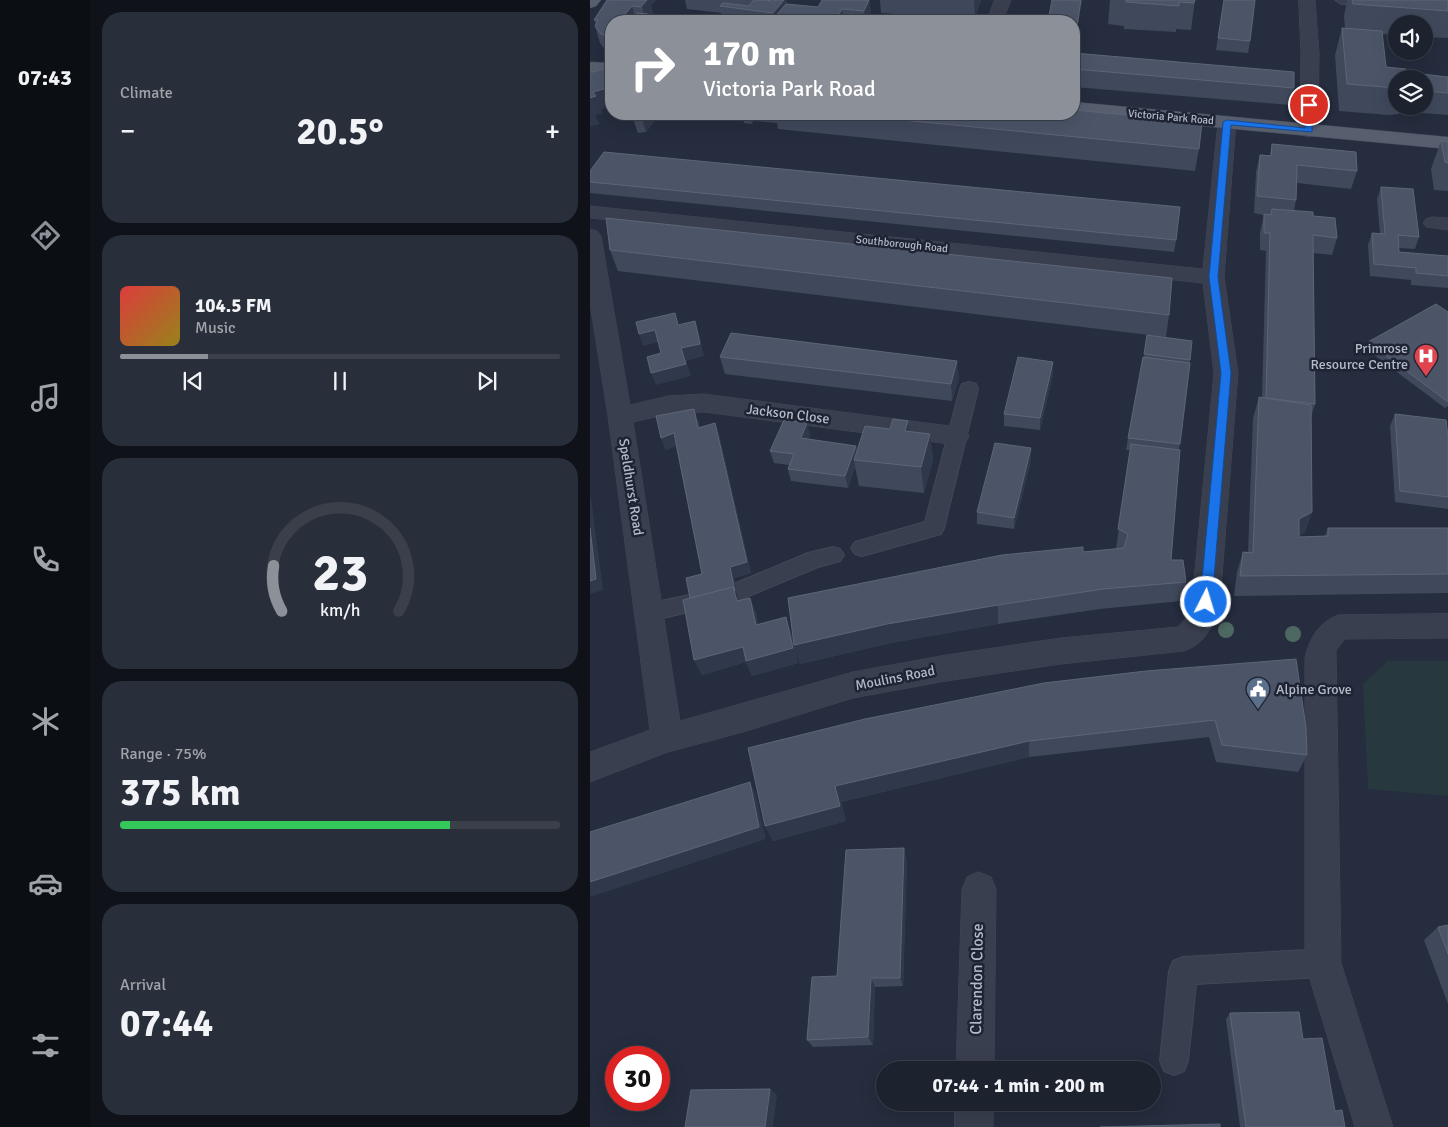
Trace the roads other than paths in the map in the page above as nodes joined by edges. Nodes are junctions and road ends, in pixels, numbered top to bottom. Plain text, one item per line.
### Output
1 (593, 0) edge
2 (1003, 0) edge
3 (1307, 0) edge
4 (1341, 0) edge
5 (1426, 0) edge
6 (590, 3) edge
7 (997, 15) edge
8 (590, 67) edge
9 (605, 68) edge
10 (1080, 109) edge
11 (1227, 122) junction
12 (1309, 131) junction
13 (1448, 143) edge
14 (590, 212) edge
15 (590, 236) edge
16 (1213, 277) junction
17 (969, 388) dead end
18 (620, 416) junction
19 (957, 436) junction
20 (862, 548) dead end
21 (833, 555) dead end
22 (737, 592) edge
23 (694, 602) edge
24 (650, 612) junction
25 (1448, 626) edge
26 (667, 738) junction
27 (590, 767) edge
28 (979, 889) dead end
29 (1323, 963) junction
30 (975, 1061) edge
31 (1174, 1061) dead end
32 (974, 1111) edge
33 (974, 1127) edge
34 (1374, 1127) edge

1 - 6 main road
2 - 7 street
3 - 12 street
4 - 5 lane
8 - 9 main road
10 - 11 main road, Victoria Park Road
11 - 12 main road, Victoria Park Road
11 - 16 street
12 - 13 main road, Victoria Park Road
14 - 16 street, Southborough Road
15 - 18 street, Speldhurst Road
16 - 26 street, Moulins Road
17 - 19 lane
18 - 19 street, Jackson Close
18 - 24 street, Speldhurst Road
19 - 20 lane
21 - 22 lane
23 - 24 lane
24 - 26 street, Speldhurst Road
25 - 29 street
26 - 27 street, Moulins Road
28 - 30 street, Clarendon Close
29 - 31 lane
29 - 34 street
32 - 33 street

